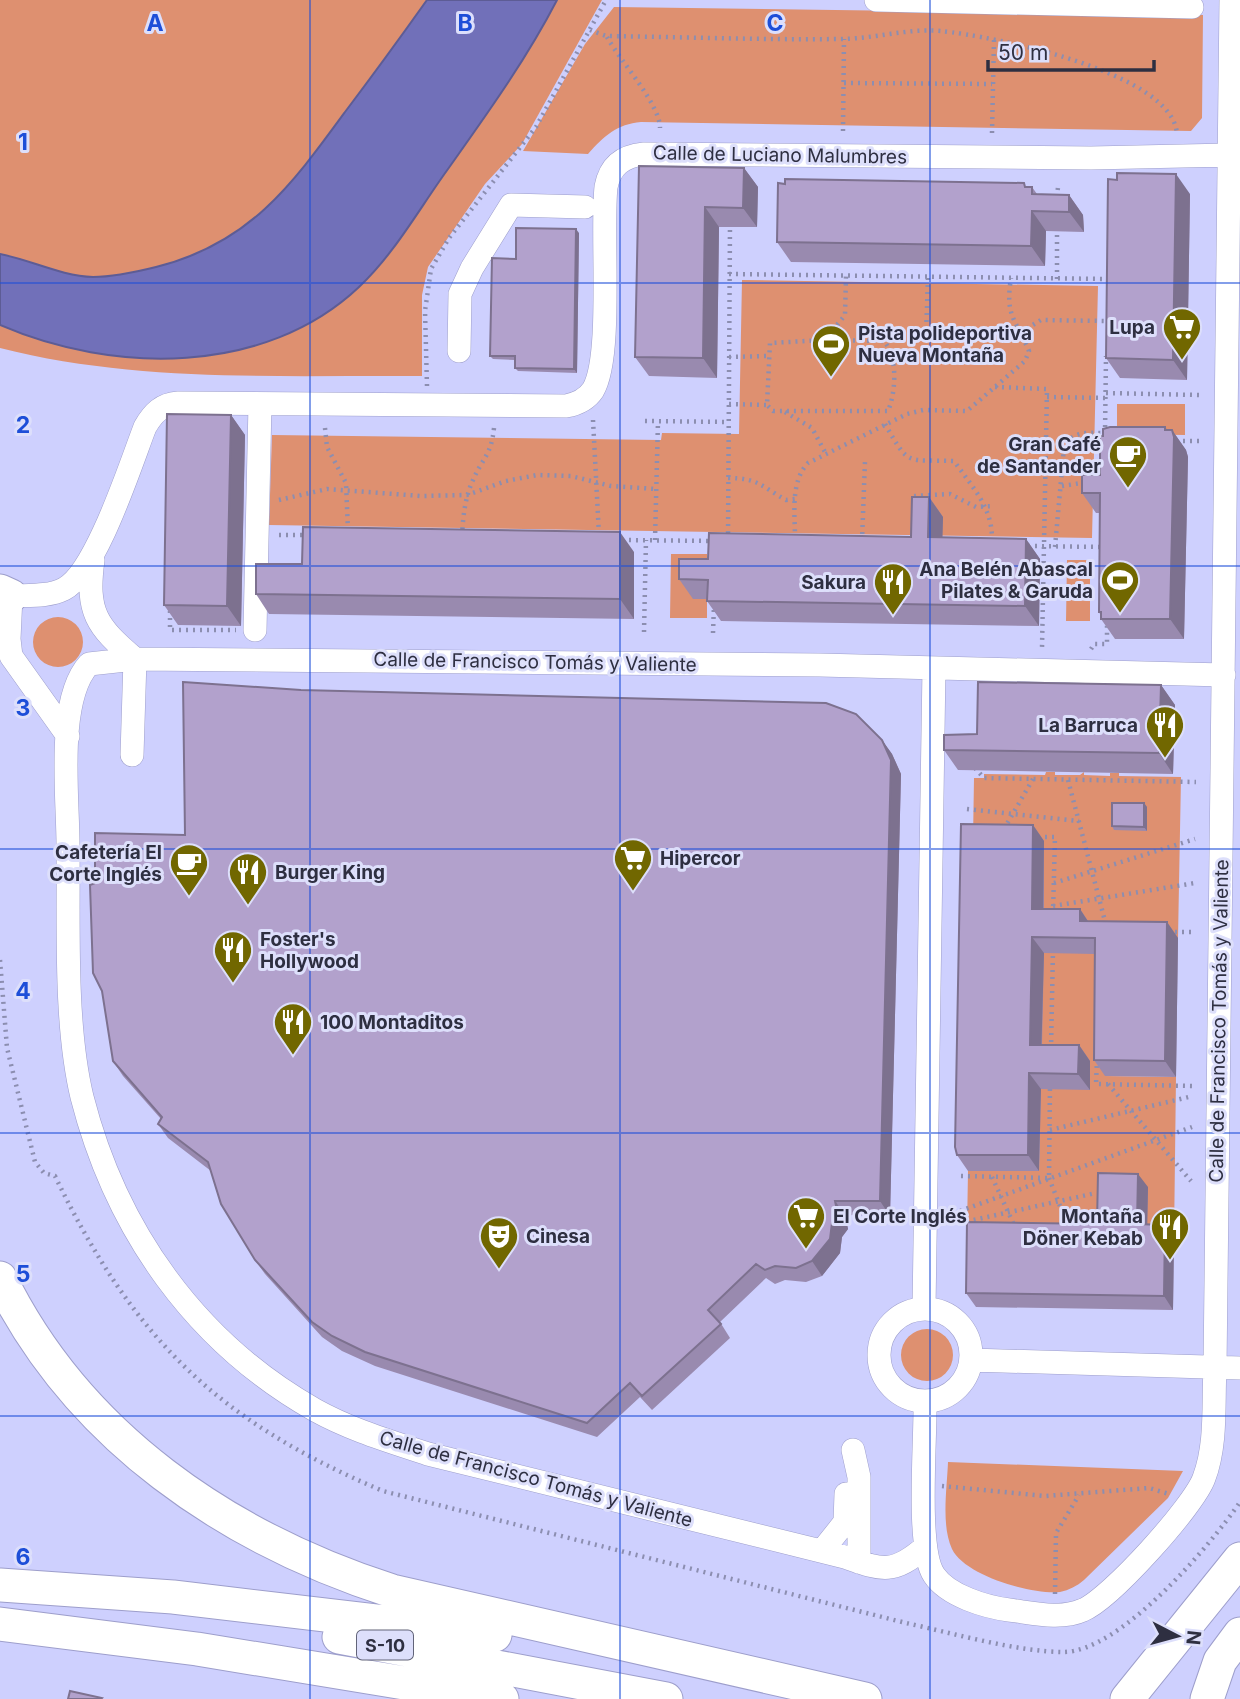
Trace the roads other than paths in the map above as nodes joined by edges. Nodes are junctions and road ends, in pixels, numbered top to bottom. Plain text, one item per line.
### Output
1 (876, 0) edge
2 (1231, 0) edge
3 (1192, 7) dead end
4 (1229, 155) junction
5 (586, 207) dead end
6 (458, 351) dead end
7 (260, 404) junction
8 (1233, 480) edge
9 (94, 553) junction
10 (6, 593) edge
11 (255, 630) road end
12 (135, 659) junction
13 (934, 668) junction
14 (1224, 675) junction
15 (68, 736) junction
16 (132, 755) dead end
17 (0, 1278) edge
18 (925, 1308) junction
19 (971, 1360) junction
20 (1215, 1368) junction
21 (1240, 1368) edge
22 (925, 1401) junction
23 (925, 1547) junction
24 (822, 1551) junction
25 (1240, 1559) edge
26 (859, 1562) junction
27 (0, 1585) edge
28 (0, 1590) edge
29 (103, 1597) junction
30 (0, 1624) edge
31 (1240, 1634) edge
32 (0, 1641) edge
33 (97, 1644) junction
34 (682, 1656) junction
35 (383, 1699) edge
36 (502, 1699) edge
37 (666, 1699) edge
38 (865, 1699) edge
39 (1127, 1699) edge
40 (1207, 1699) edge

1 - 3 street
2 - 4 street, Calle de Francisco Tomás y Valiente
4 - 7 street, Calle de Luciano Malumbres
4 - 8 street, Calle de Francisco Tomás y Valiente
5 - 6 street
7 - 9 street, Calle de Luciano Malumbres
7 - 11 street
8 - 14 street, Calle de Francisco Tomás y Valiente
9 - 10 street, Calle de Luciano Malumbres
9 - 12 street, Calle de Luciano Malumbres
10 - 15 street
12 - 13 street, Calle de Francisco Tomás y Valiente
12 - 15 street, Calle de Francisco Tomás y Valiente
12 - 16 street
13 - 14 street, Calle de Francisco Tomás y Valiente
13 - 18 street
14 - 20 street, Calle de Francisco Tomás y Valiente
15 - 24 street, Calle de Francisco Tomás y Valiente
17 - 34 highway
18 - 19 street
18 - 22 street
19 - 20 street
19 - 22 street
20 - 21 street
20 - 23 street, Calle de Francisco Tomás y Valiente
22 - 23 street, Calle de Francisco Tomás y Valiente
23 - 26 street, Calle de Francisco Tomás y Valiente
24 - 26 street, Calle de Francisco Tomás y Valiente
24 - 26 street
25 - 39 highway
27 - 29 highway
28 - 29 highway, S-10
29 - 34 highway
29 - 37 highway, S-10
30 - 33 highway, S-10
31 - 40 highway
32 - 33 highway
33 - 35 highway
33 - 36 highway, S-10
34 - 38 highway

